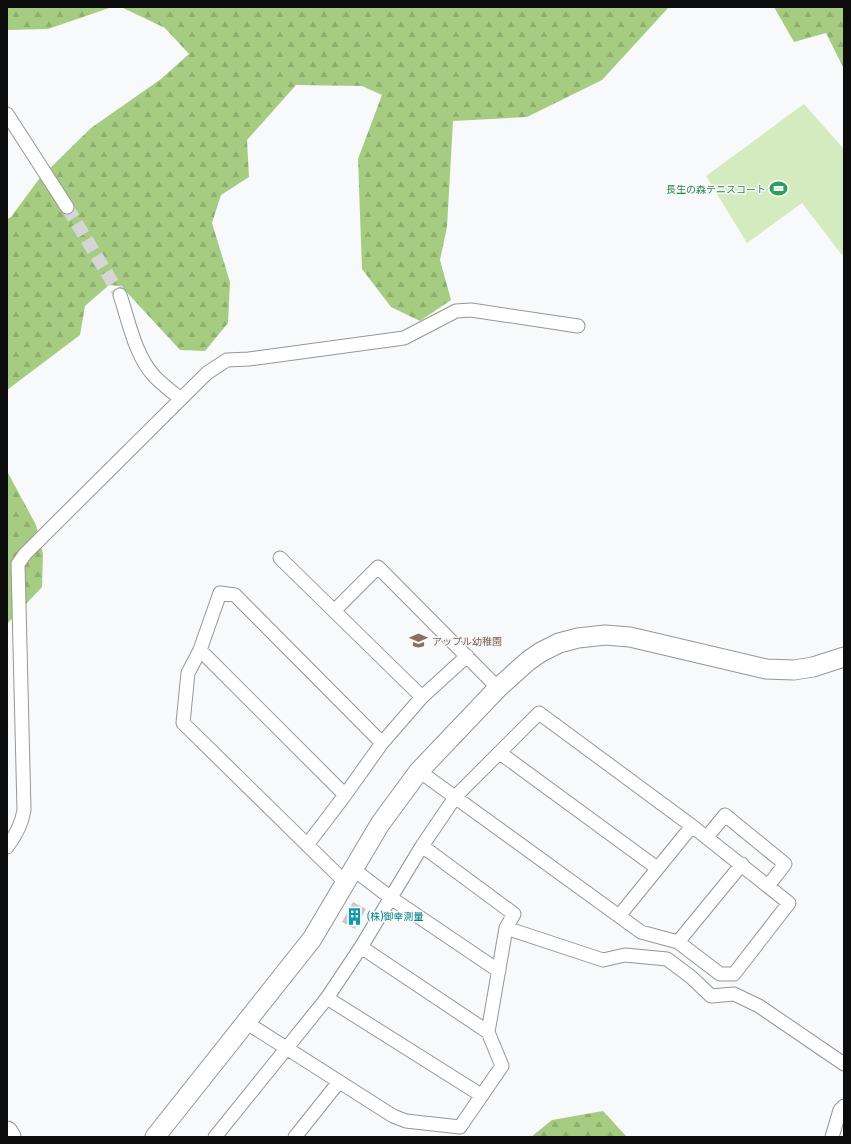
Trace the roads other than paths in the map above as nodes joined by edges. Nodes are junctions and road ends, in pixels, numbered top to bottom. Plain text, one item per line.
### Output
1 (7, 114) edge
2 (67, 208) tunnel mouth
3 (120, 295) tunnel mouth
4 (578, 326) dead end
5 (181, 399) junction
6 (280, 558) dead end
7 (334, 611) junction
8 (200, 650) junction
9 (466, 656) junction
10 (844, 657) edge
11 (498, 688) junction
12 (422, 697) junction
13 (382, 743) junction
14 (500, 753) junction
15 (420, 771) junction
16 (346, 795) junction
17 (456, 796) junction
18 (692, 826) junction
19 (707, 837) junction
20 (307, 845) junction
21 (422, 846) junction
22 (7, 847) edge
23 (742, 864) junction
24 (658, 868) junction
25 (349, 876) junction
26 (768, 886) junction
27 (391, 898) junction
28 (619, 916) junction
29 (506, 928) junction
30 (678, 942) junction
31 (361, 947) junction
32 (499, 971) junction
33 (327, 998) junction
34 (247, 1022) junction
35 (488, 1032) junction
36 (288, 1049) junction
37 (844, 1064) edge
38 (338, 1083) junction
39 (481, 1095) junction
40 (844, 1106) edge
41 (7, 1132) edge
42 (302, 1135) edge
43 (10, 1137) edge
44 (155, 1137) edge
45 (214, 1137) edge
46 (832, 1137) edge

1 - 2 street
3 - 5 street
4 - 5 street
5 - 22 street
6 - 7 street
7 - 9 street
7 - 12 street
8 - 13 street
8 - 16 street
8 - 20 street
9 - 11 street
9 - 12 street
10 - 11 street
11 - 15 street
12 - 13 street
13 - 16 street
14 - 17 street
14 - 18 street
14 - 24 street
15 - 17 street
15 - 25 street
16 - 20 street
17 - 21 street
17 - 28 street
18 - 19 street
18 - 24 street
19 - 23 street
19 - 26 street
20 - 25 street
21 - 27 street
21 - 29 street
23 - 26 street
23 - 30 street
24 - 28 street
25 - 27 street
25 - 34 street
26 - 30 street
27 - 31 street
27 - 32 street
28 - 30 street
29 - 32 street
29 - 37 street
31 - 33 street
31 - 35 street
32 - 35 street
33 - 36 street
33 - 39 street
34 - 36 street
34 - 44 street
35 - 39 street
36 - 38 street
36 - 45 street
38 - 39 street
38 - 42 street
40 - 46 street
41 - 43 main road

